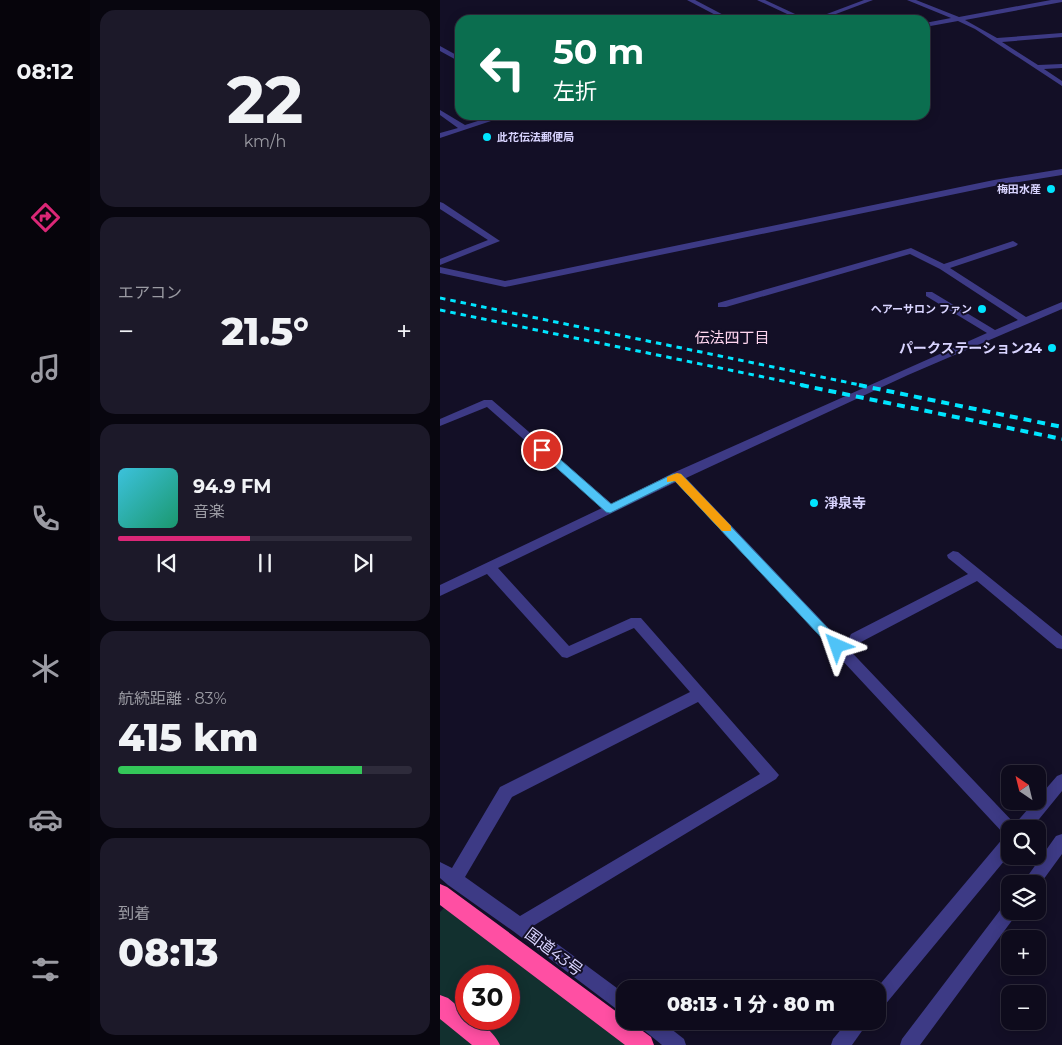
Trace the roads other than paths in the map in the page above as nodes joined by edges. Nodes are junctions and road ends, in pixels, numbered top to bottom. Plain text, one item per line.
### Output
1 (690, 0) edge
2 (760, 0) edge
3 (870, 0) edge
4 (910, 0) edge
5 (1062, 0) edge
6 (720, 15) edge
7 (794, 15) edge
8 (828, 15) edge
9 (959, 19) junction
10 (930, 24) edge
11 (1062, 35) edge
12 (996, 40) junction
13 (440, 48) edge
14 (455, 57) edge
15 (1062, 66) edge
16 (1034, 67) junction
17 (1062, 84) edge
18 (440, 112) edge
19 (489, 120) edge
20 (464, 128) junction
21 (440, 136) edge
22 (1062, 172) edge
23 (440, 205) edge
24 (1013, 244) dead end
25 (440, 262) edge
26 (943, 267) junction
27 (440, 270) edge
28 (929, 294) dead end
29 (722, 305) dead end
30 (1062, 305) edge
31 (1026, 321) junction
32 (994, 334) junction
33 (440, 423) edge
34 (677, 476) junction
35 (610, 509) junction
36 (953, 555) dead end
37 (489, 567) junction
38 (978, 575) junction
39 (440, 591) edge
40 (856, 638) dead end
41 (1062, 644) edge
42 (700, 694) junction
43 (1062, 780) edge
44 (1002, 820) edge
45 (1029, 820) edge
46 (1062, 841) edge
47 (1001, 853) edge
48 (1037, 875) edge
49 (445, 881) edge
50 (1003, 920) edge
51 (519, 925) junction
52 (886, 990) edge
53 (616, 998) edge
54 (440, 1005) edge
55 (658, 1030) edge
56 (852, 1030) edge
57 (489, 1045) edge
58 (643, 1045) edge
59 (677, 1045) edge
60 (840, 1045) edge
61 (909, 1045) edge

1 - 6 street
2 - 7 street
3 - 8 street
4 - 9 street
5 - 9 street
9 - 10 street
9 - 12 street
11 - 12 street
12 - 16 street
13 - 14 street
15 - 16 street
16 - 17 street
18 - 20 street
19 - 20 street
20 - 21 street
22 - 27 street
23 - 25 street
24 - 26 street
26 - 29 street
26 - 31 street
28 - 32 street
30 - 31 street
31 - 32 street
32 - 34 street
33 - 35 street
34 - 35 street
34 - 44 street
35 - 37 street
36 - 38 street
37 - 39 street
37 - 42 street
38 - 40 street
38 - 41 street
42 - 49 street
42 - 51 street
43 - 45 street
46 - 48 street
47 - 52 street
49 - 51 street
49 - 58 highway, 国道43号
50 - 61 street
51 - 53 street
54 - 57 highway
55 - 59 street
56 - 60 street

